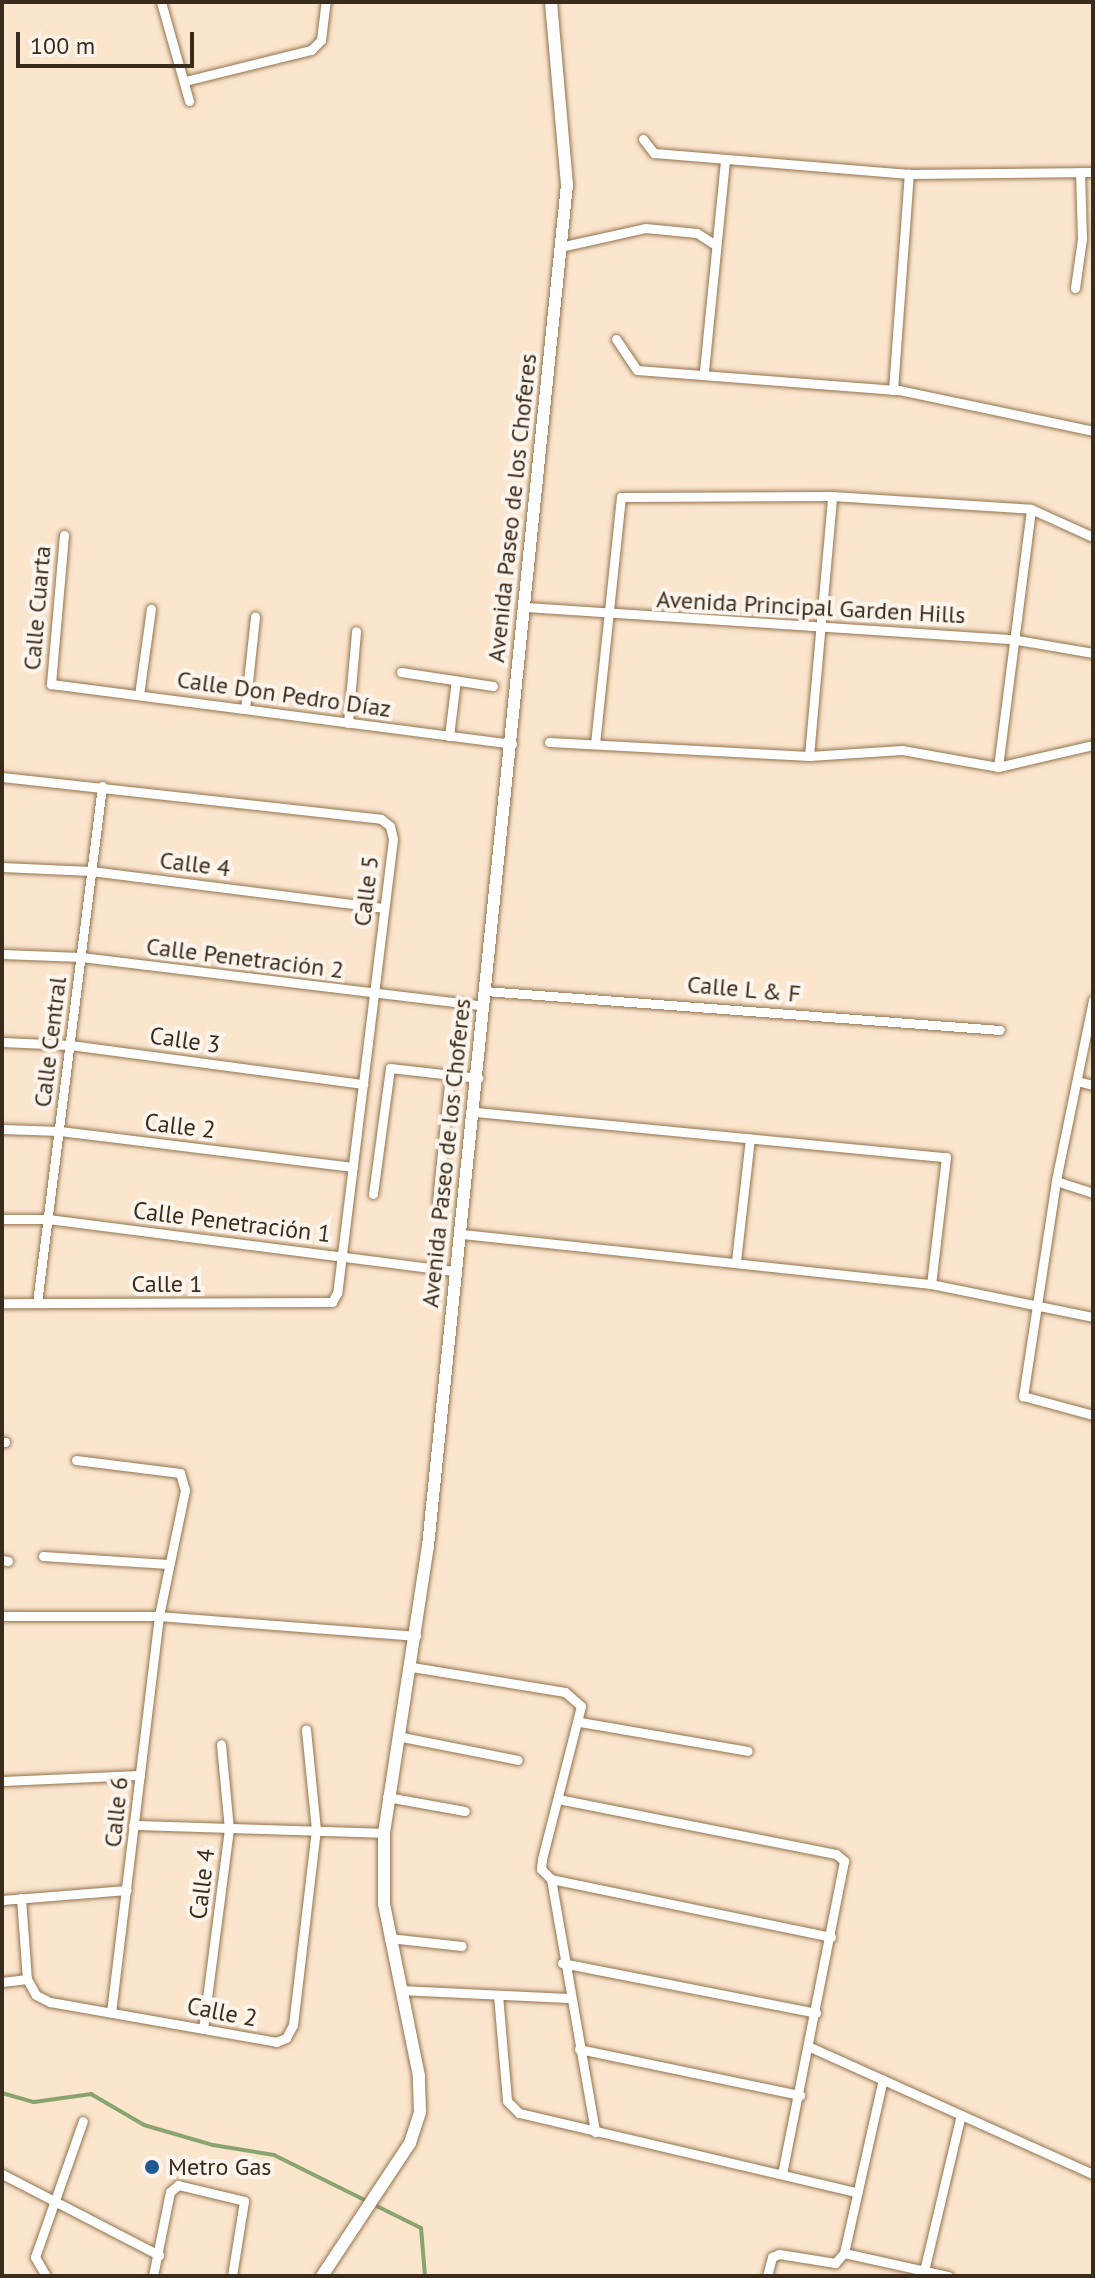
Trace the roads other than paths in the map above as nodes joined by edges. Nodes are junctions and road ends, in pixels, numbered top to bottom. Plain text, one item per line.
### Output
1 (161, 2) edge
2 (326, 2) edge
3 (551, 2) edge
4 (185, 81) junction
5 (189, 101) dead end
6 (643, 139) dead end
7 (725, 159) junction
8 (1080, 172) junction
9 (1093, 172) edge
10 (909, 174) junction
11 (714, 244) junction
12 (560, 247) junction
13 (1075, 288) dead end
14 (616, 339) dead end
15 (704, 371) junction
16 (893, 390) junction
17 (1093, 431) edge
18 (832, 496) junction
19 (1031, 509) junction
20 (64, 535) dead end
21 (1093, 537) edge
22 (526, 607) junction
23 (151, 609) dead end
24 (608, 616) junction
25 (255, 617) dead end
26 (817, 626) junction
27 (356, 631) dead end
28 (1017, 640) junction
29 (1093, 653) edge
30 (401, 672) dead end
31 (456, 680) junction
32 (51, 684) joint
33 (493, 686) dead end
34 (139, 695) junction
35 (245, 709) junction
36 (348, 723) junction
37 (449, 736) junction
38 (549, 742) dead end
39 (512, 744) junction
40 (595, 744) junction
41 (1093, 745) edge
42 (809, 756) junction
43 (998, 767) junction
44 (2, 777) edge
45 (102, 786) junction
46 (2, 867) edge
47 (91, 871) junction
48 (383, 908) junction
49 (2, 954) edge
50 (81, 957) junction
51 (485, 991) junction
52 (374, 994) junction
53 (1093, 1000) edge
54 (483, 1006) junction
55 (1000, 1030) dead end
56 (2, 1042) edge
57 (70, 1045) junction
58 (450, 1075) junction
59 (478, 1078) junction
60 (1077, 1081) junction
61 (363, 1084) junction
62 (1093, 1085) edge
63 (475, 1112) junction
64 (2, 1129) edge
65 (60, 1131) junction
66 (750, 1139) junction
67 (353, 1167) junction
68 (1056, 1181) junction
69 (1093, 1193) edge
70 (373, 1194) dead end
71 (437, 1202) dead end
72 (2, 1219) edge
73 (48, 1219) junction
74 (462, 1234) junction
75 (341, 1256) junction
76 (736, 1261) junction
77 (456, 1271) junction
78 (931, 1284) junction
79 (332, 1302) joint
80 (2, 1303) edge
81 (37, 1303) junction
82 (1038, 1303) junction
83 (1093, 1317) edge
84 (1093, 1415) edge
85 (76, 1460) dead end
86 (43, 1556) dead end
87 (168, 1564) junction
88 (2, 1616) edge
89 (159, 1616) junction
90 (416, 1636) junction
91 (412, 1667) junction
92 (580, 1722) junction
93 (306, 1729) dead end
94 (397, 1736) junction
95 (221, 1744) dead end
96 (748, 1751) dead end
97 (518, 1760) dead end
98 (140, 1775) junction
99 (2, 1781) edge
100 (387, 1797) junction
101 (558, 1799) junction
102 (465, 1811) dead end
103 (133, 1825) junction
104 (229, 1829) junction
105 (316, 1830) junction
106 (384, 1833) junction
107 (551, 1879) junction
108 (127, 1890) junction
109 (21, 1898) junction
110 (2, 1900) edge
111 (831, 1937) junction
112 (389, 1938) junction
113 (462, 1946) dead end
114 (562, 1963) junction
115 (27, 1979) junction
116 (2, 1982) edge
117 (400, 1990) junction
118 (498, 1995) junction
119 (568, 1998) junction
120 (111, 2011) junction
121 (816, 2013) junction
122 (203, 2029) junction
123 (810, 2047) junction
124 (579, 2049) junction
125 (883, 2079) junction
126 (800, 2095) junction
127 (961, 2115) junction
128 (83, 2121) dead end
129 (595, 2132) junction
130 (782, 2173) junction
131 (2, 2174) edge
132 (1093, 2174) edge
133 (855, 2192) junction
134 (55, 2203) junction
135 (844, 2253) junction
136 (159, 2255) junction
137 (903, 2271) edge
138 (924, 2271) junction
139 (46, 2276) edge
140 (153, 2276) edge
141 (232, 2276) edge
142 (322, 2276) edge
143 (767, 2276) edge
144 (948, 2276) edge

1 - 4 street
2 - 4 street
3 - 12 street, Avenida Paseo de los Choferes
4 - 5 street
6 - 7 street
7 - 10 street
7 - 11 street
8 - 9 street
8 - 10 street
8 - 13 street
10 - 16 street
11 - 12 street
11 - 15 street
12 - 22 street, Avenida Paseo de los Choferes
14 - 15 street
15 - 16 street
16 - 17 street
18 - 19 street
18 - 24 street
18 - 26 street
19 - 21 street
19 - 28 street
20 - 32 street, Calle Cuarta
22 - 24 street, Avenida Principal Garden Hills
22 - 39 street, Avenida Paseo de los Choferes
23 - 34 street
24 - 26 street, Avenida Principal Garden Hills
24 - 40 street
25 - 35 street
26 - 28 street, Avenida Principal Garden Hills
26 - 42 street
27 - 36 street
28 - 29 street, Avenida Principal Garden Hills
28 - 43 street
30 - 31 street
31 - 33 street
31 - 37 street
32 - 34 street, Calle Don Pedro Díaz
34 - 35 street, Calle Don Pedro Díaz
35 - 36 street, Calle Don Pedro Díaz
36 - 37 street, Calle Don Pedro Díaz
37 - 39 street, Calle Don Pedro Díaz
38 - 40 street
39 - 51 street, Avenida Paseo de los Choferes
40 - 42 street
41 - 43 street
42 - 43 street
44 - 45 street, Calle 5
45 - 47 street, Calle Central
45 - 48 street, Calle 5
46 - 47 street, Calle 4
47 - 48 street, Calle 4
47 - 50 street, Calle Central
48 - 52 street, Calle 5
49 - 50 street, Calle Penetración 2
50 - 52 street, Calle Penetración 2
50 - 57 street, Calle Central
51 - 54 street, Avenida Paseo de los Choferes
51 - 55 street, Calle L & F
52 - 54 street, Calle Penetración 2
52 - 61 street, Calle 5
53 - 60 street
54 - 59 street, Avenida Paseo de los Choferes
56 - 57 street, Calle 3
57 - 61 street, Calle 3
57 - 65 street, Calle Central
58 - 59 street
58 - 70 street
58 - 71 street
59 - 63 street, Avenida Paseo de los Choferes
60 - 62 street
60 - 68 street
61 - 67 street, Calle 5
63 - 66 street
63 - 74 street, Avenida Paseo de los Choferes
64 - 65 street, Calle 2
65 - 67 street, Calle 2
65 - 73 street, Calle Central
66 - 76 street
66 - 78 street
67 - 75 street, Calle 5
68 - 69 street
68 - 82 street
72 - 73 street, Calle Penetración 1
73 - 75 street, Calle Penetración 1
73 - 81 street, Calle Central
74 - 76 street
74 - 77 street, Avenida Paseo de los Choferes
75 - 77 street, Calle Penetración 1
75 - 79 street, Calle 5
76 - 78 street
77 - 90 street, Avenida Paseo de los Choferes
78 - 82 street
79 - 81 street, Calle 1
80 - 81 street, Calle 1
82 - 83 street
82 - 84 street
85 - 87 street, Calle 6
86 - 87 street
87 - 89 street, Calle 6
88 - 89 street
89 - 90 street
89 - 98 street, Calle 6
90 - 91 street, Avenida Paseo de los Choferes
91 - 92 street
91 - 94 street, Avenida Paseo de los Choferes
92 - 96 street
92 - 101 street
93 - 105 street, Calle 2
94 - 97 street
94 - 100 street, Avenida Paseo de los Choferes
95 - 104 street, Calle 4
98 - 99 street
98 - 103 street, Calle 6
100 - 102 street
100 - 106 street, Avenida Paseo de los Choferes
101 - 107 street
101 - 111 street
103 - 104 street
103 - 108 street, Calle 6
104 - 105 street
104 - 122 street, Calle 4
105 - 106 street
105 - 122 street, Calle 2
106 - 112 street, Avenida Paseo de los Choferes
107 - 111 street
107 - 114 street
108 - 109 street
108 - 120 street, Calle 6
109 - 110 street
109 - 115 street
111 - 121 street
112 - 113 street
112 - 117 street, Avenida Paseo de los Choferes
114 - 119 street
114 - 121 street
115 - 116 street
115 - 120 street, Calle 2
117 - 118 street
117 - 142 street, Avenida Paseo de los Choferes
118 - 119 street
118 - 129 street
119 - 124 street
120 - 122 street, Calle 2
121 - 123 street
123 - 125 street
123 - 126 street
124 - 126 street
124 - 129 street
125 - 127 street
125 - 133 street
126 - 130 street
127 - 132 street
127 - 138 street
128 - 134 street
129 - 130 street
130 - 133 street
131 - 134 street
133 - 135 street
134 - 136 street
134 - 139 street
135 - 137 street
135 - 143 street
136 - 140 street
136 - 141 street
137 - 138 street
138 - 144 street

